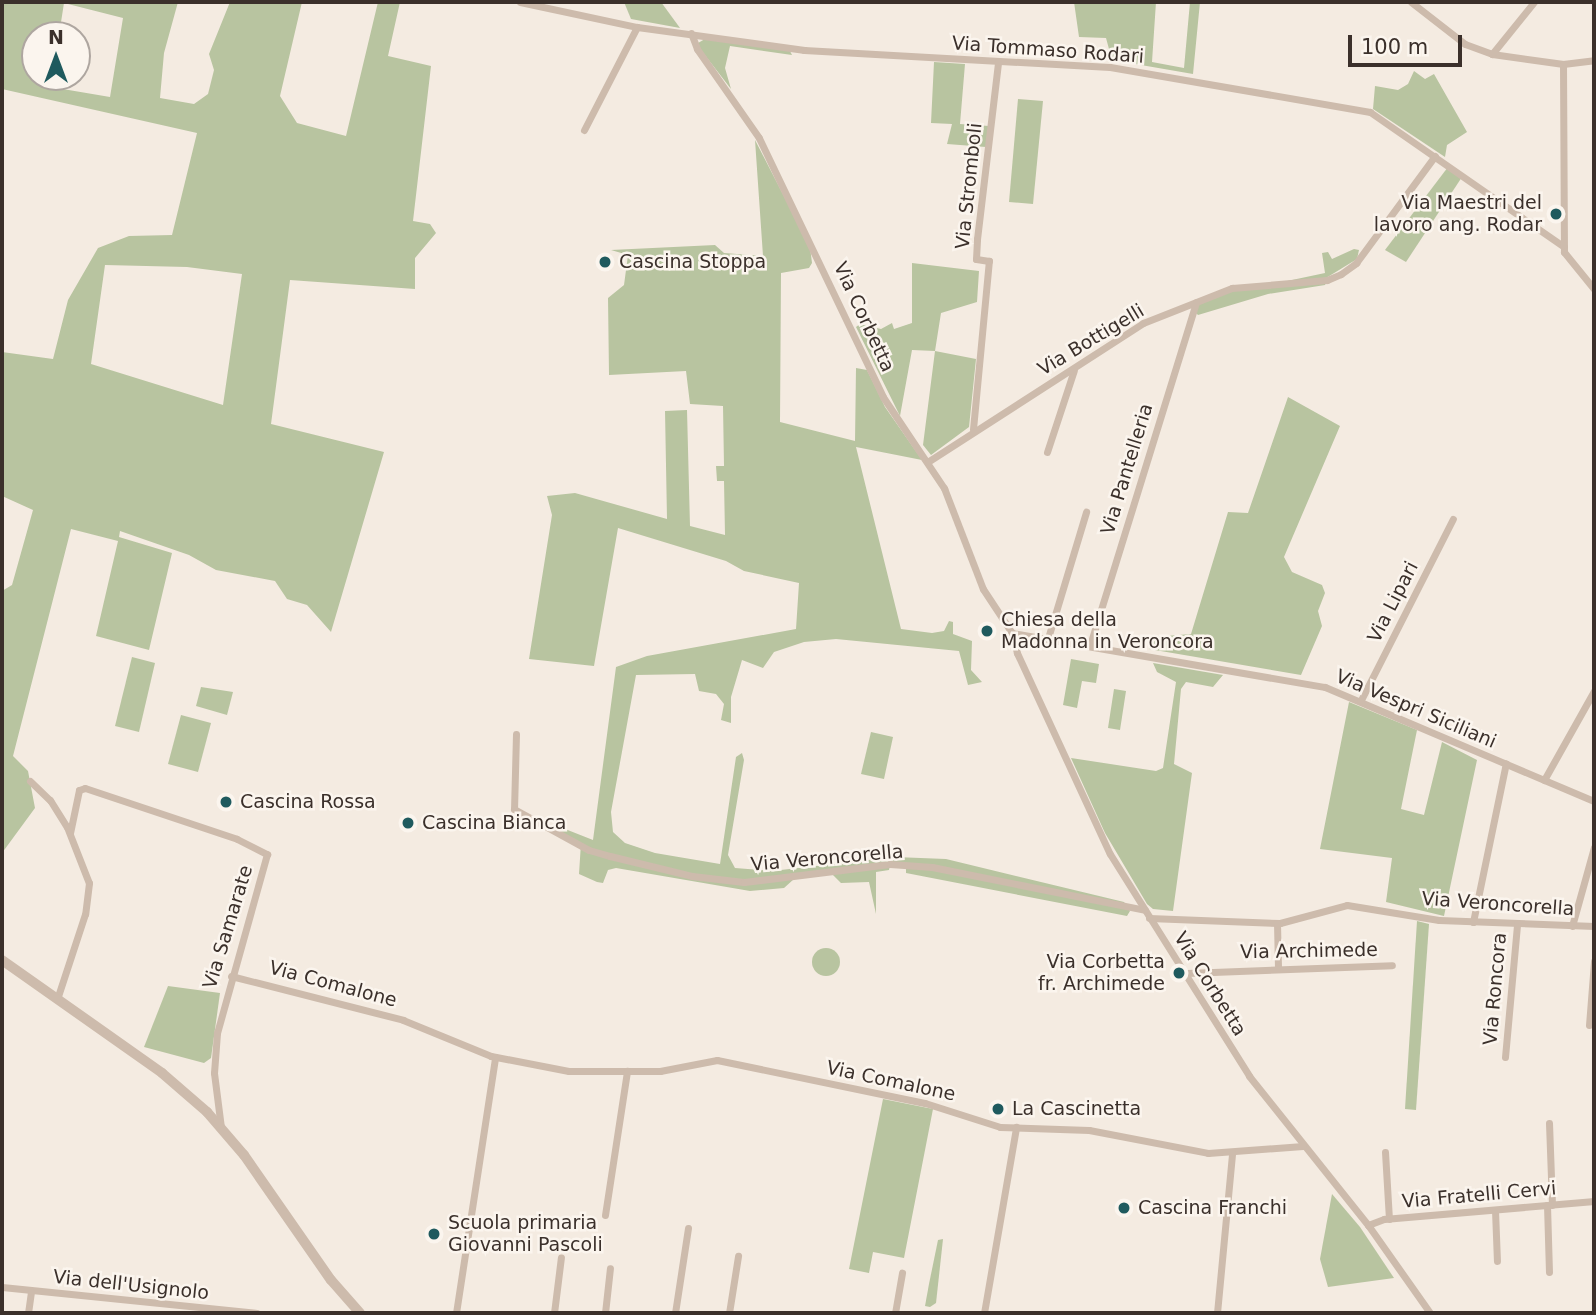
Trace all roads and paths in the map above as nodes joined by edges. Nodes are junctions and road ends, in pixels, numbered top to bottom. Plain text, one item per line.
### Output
1 (520, 2) edge
2 (1411, 2) edge
3 (1534, 2) edge
4 (637, 27) junction
5 (691, 33) junction
6 (1492, 54) junction
7 (1594, 60) edge
8 (998, 62) junction
9 (1563, 64) junction
10 (584, 130) dead end
11 (1436, 156) junction
12 (1564, 247) junction
13 (1594, 289) edge
14 (1196, 302) junction
15 (1074, 369) junction
16 (973, 429) junction
17 (1047, 452) dead end
18 (929, 461) junction
19 (1086, 512) dead end
20 (1453, 519) dead end
21 (1012, 633) junction
22 (1048, 638) junction
23 (1090, 645) junction
24 (1594, 691) edge
25 (1361, 700) junction
26 (516, 734) dead end
27 (1506, 763) junction
28 (1544, 780) junction
29 (30, 781) dead end
30 (1594, 801) edge
31 (70, 833) junction
32 (1594, 847) edge
33 (1144, 910) junction
34 (1149, 918) junction
35 (1473, 922) junction
36 (1277, 923) junction
37 (1517, 924) junction
38 (1572, 926) junction
39 (1594, 926) edge
40 (1594, 961) edge
41 (3, 964) edge
42 (1392, 965) dead end
43 (1278, 967) junction
44 (1187, 973) junction
45 (231, 976) junction
46 (57, 999) junction
47 (1589, 1024) dead end
48 (495, 1057) junction
49 (1505, 1057) dead end
50 (627, 1071) junction
51 (1549, 1123) dead end
52 (1016, 1127) junction
53 (221, 1128) junction
54 (1303, 1146) junction
55 (1385, 1152) dead end
56 (1232, 1153) junction
57 (1594, 1201) edge
58 (1549, 1205) junction
59 (1495, 1210) junction
60 (605, 1215) dead end
61 (1389, 1219) junction
62 (1368, 1225) junction
63 (688, 1228) dead end
64 (561, 1256) dead end
65 (738, 1256) dead end
66 (1497, 1261) dead end
67 (610, 1268) dead end
68 (1549, 1272) dead end
69 (902, 1273) dead end
70 (2, 1287) edge
71 (31, 1292) junction
72 (28, 1313) edge
73 (257, 1313) edge
74 (360, 1313) edge
75 (456, 1313) edge
76 (554, 1313) edge
77 (605, 1313) edge
78 (675, 1313) edge
79 (729, 1313) edge
80 (895, 1313) edge
81 (984, 1313) edge
82 (1217, 1313) edge
83 (1430, 1313) edge

1 - 4 street, Via Tommaso Rodari
2 - 6 street
3 - 6 street
4 - 5 street, Via Tommaso Rodari
4 - 10 street
5 - 8 street, Via Tommaso Rodari
5 - 18 street, Via Corbetta
6 - 9 street
7 - 9 street
8 - 11 street, Via Tommaso Rodari
8 - 16 street, Via Stromboli
9 - 12 street
11 - 12 street, Via Tommaso Rodari
11 - 14 street, Via Bottigelli
12 - 13 street, Via Tommaso Rodari
14 - 15 street, Via Bottigelli
14 - 23 street, Via Pantelleria
15 - 16 street, Via Bottigelli
15 - 17 street
16 - 18 street, Via Bottigelli
18 - 21 street, Via Corbetta
19 - 22 street
20 - 25 street, Via Lipari
21 - 22 street, Via Vespri Siciliani
21 - 33 street, Via Corbetta
22 - 23 street, Via Vespri Siciliani
23 - 25 street, Via Vespri Siciliani
24 - 28 street
25 - 27 street, Via Vespri Siciliani
26 - 33 street, Via Veroncorella
27 - 28 street, Via Vespri Siciliani
27 - 35 street
28 - 30 street, Via Vespri Siciliani
29 - 31 street
31 - 45 street, Via Samarate
31 - 46 street
32 - 38 street
33 - 34 street, Via Corbetta
34 - 36 street, Via Veroncorella
34 - 44 street, Via Corbetta
35 - 36 street, Via Veroncorella
35 - 37 street, Via Veroncorella
36 - 43 street
37 - 38 street, Via Veroncorella
37 - 49 street, Via Roncora
38 - 39 street, Via Veroncorella
40 - 47 street
41 - 46 street, Via Samarate
42 - 43 street, Via Archimede
43 - 44 street, Via Archimede
44 - 54 street, Via Corbetta
45 - 48 street, Via Comalone
45 - 53 street, Via Samarate
46 - 53 street, Via Samarate
48 - 50 street, Via Comalone
48 - 75 street
50 - 52 street, Via Comalone
50 - 60 street
51 - 58 street
52 - 56 street, Via Comalone
52 - 81 street
53 - 74 street, Via Samarate
54 - 56 street, Via Comalone
54 - 62 street, Via Corbetta
55 - 61 street
56 - 82 street
57 - 58 street, Via Fratelli Cervi
58 - 59 street, Via Fratelli Cervi
58 - 68 street
59 - 61 street, Via Fratelli Cervi
59 - 66 street
61 - 62 street, Via Fratelli Cervi
62 - 83 street, Via Corbetta
63 - 78 street
64 - 76 street
65 - 79 street
67 - 77 street
69 - 80 street
70 - 71 street, Via dell'Usignolo
71 - 72 street
71 - 73 street, Via dell'Usignolo

